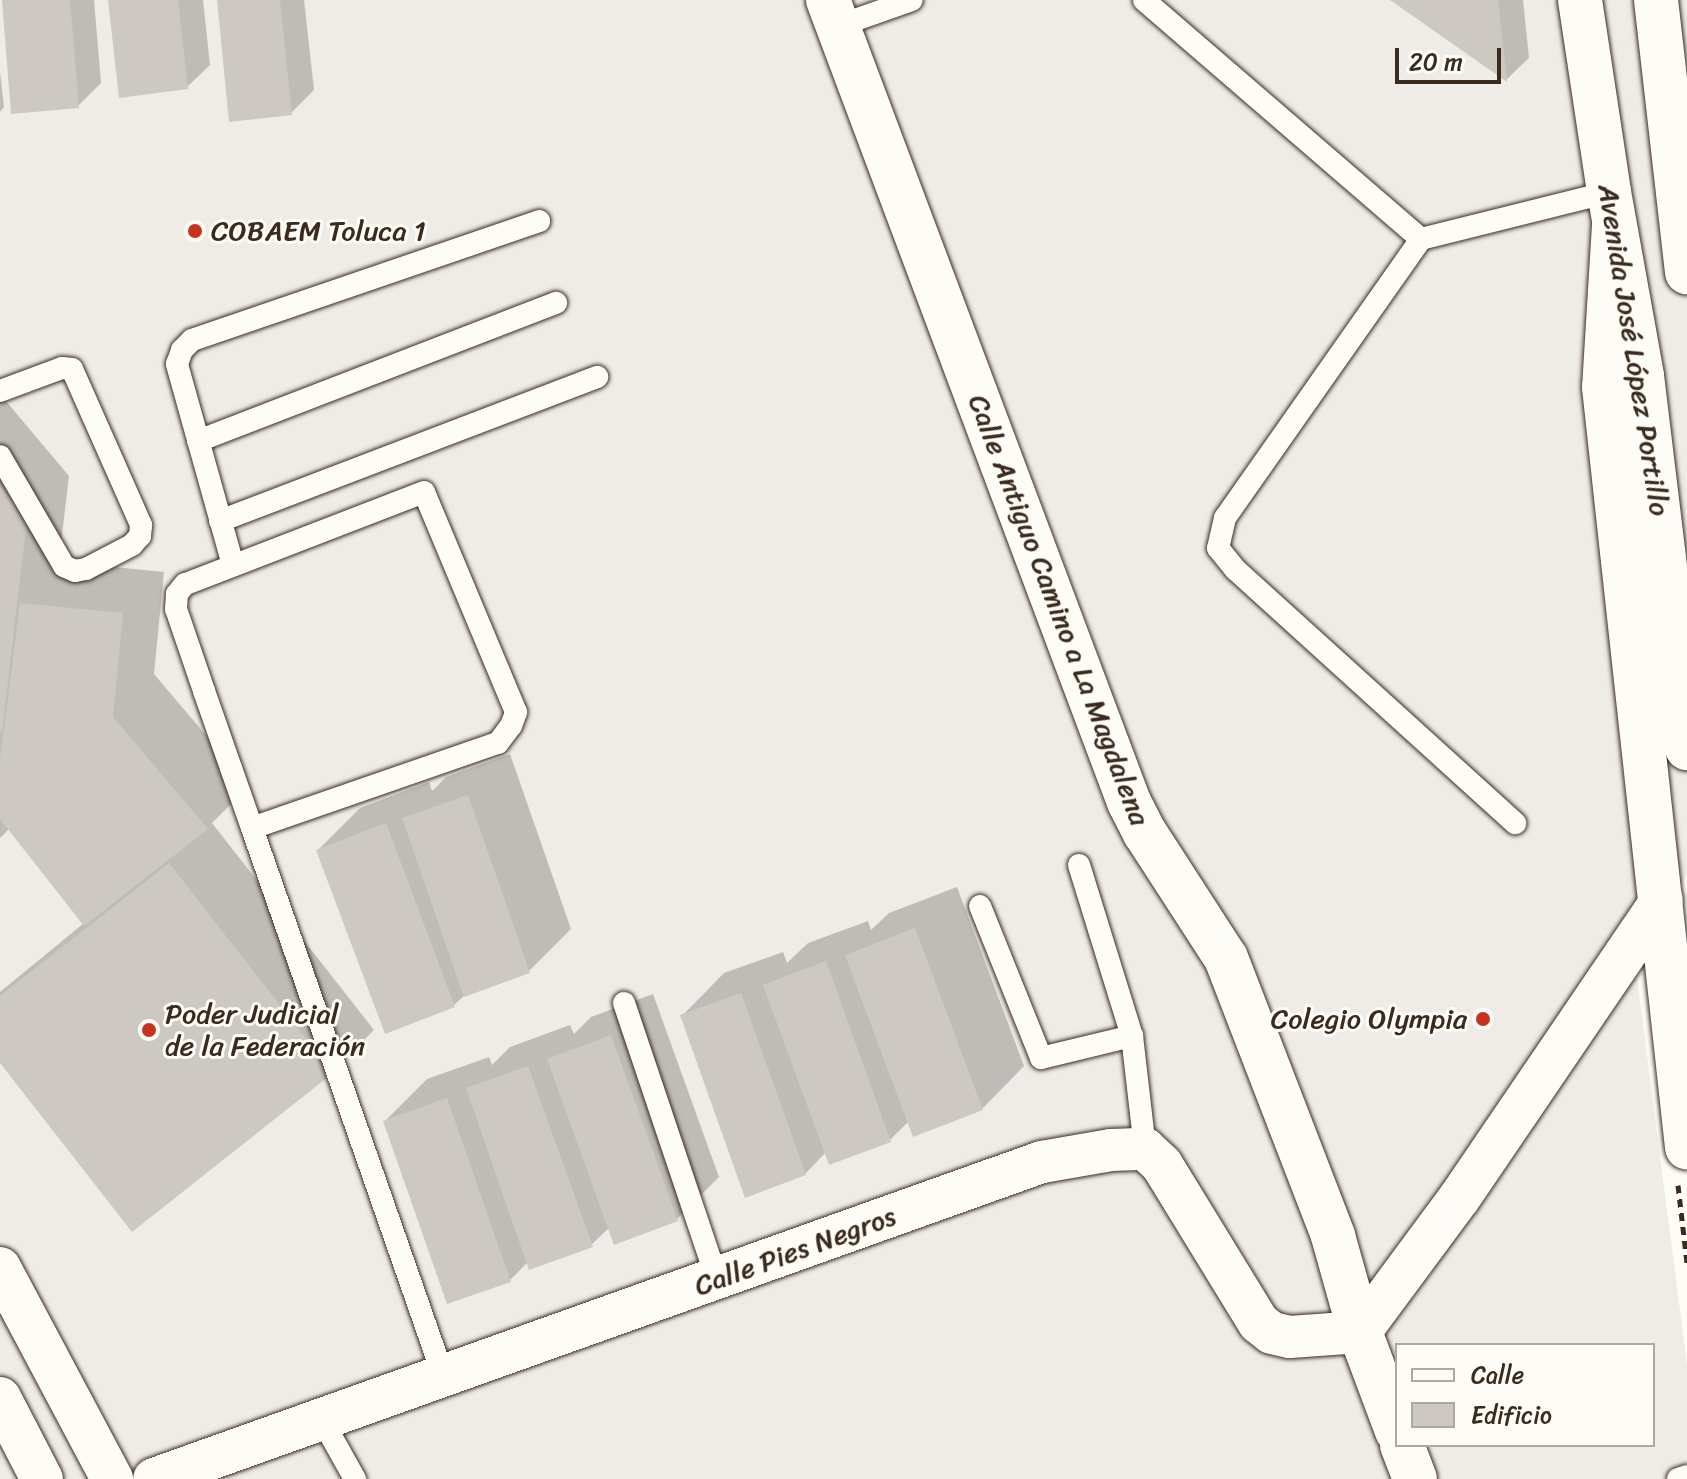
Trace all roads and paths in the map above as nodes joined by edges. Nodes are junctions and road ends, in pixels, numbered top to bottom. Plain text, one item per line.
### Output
1 (912, 0) edge
2 (1144, 0) edge
3 (1580, 0) edge
4 (1656, 0) edge
5 (833, 13) edge
6 (1612, 208) junction
7 (539, 221) dead end
8 (1421, 239) junction
9 (1687, 272) edge
10 (556, 303) dead end
11 (598, 377) dead end
12 (0, 391) edge
13 (198, 441) junction
14 (0, 456) edge
15 (220, 521) junction
16 (233, 565) junction
17 (1687, 748) edge
18 (1515, 823) dead end
19 (252, 828) junction
20 (1079, 865) dead end
21 (1662, 900) junction
22 (980, 906) dead end
23 (624, 1003) dead end
24 (1132, 1036) junction
25 (1687, 1147) edge
26 (1145, 1149) junction
27 (0, 1268) edge
28 (717, 1279) junction
29 (1360, 1332) junction
30 (444, 1378) junction
31 (0, 1398) edge
32 (322, 1420) junction
33 (1395, 1426) edge
34 (1403, 1447) edge
35 (1687, 1476) edge
36 (42, 1479) edge
37 (112, 1479) edge
38 (154, 1479) edge
39 (355, 1479) edge
40 (1415, 1479) edge
41 (1678, 1479) edge

1 - 5 lane
2 - 8 lane
3 - 6 main road, Avenida José López Portillo
4 - 9 main road
5 - 29 main road, Calle Antiguo Camino a La Magdalena
6 - 8 lane
6 - 17 main road, Avenida José López Portillo
6 - 21 main road
7 - 13 lane
8 - 18 lane
10 - 13 lane
11 - 15 lane
12 - 14 lane
13 - 15 lane
15 - 16 lane
16 - 19 lane
16 - 19 lane
19 - 30 lane
20 - 24 lane
21 - 25 main road
21 - 29 street
22 - 24 lane
23 - 28 lane
24 - 26 lane
26 - 28 street, Calle Pies Negros
26 - 29 street
27 - 37 street
28 - 30 street, Calle Pies Negros
29 - 33 main road, Calle Antiguo Camino a La Magdalena
30 - 32 street, Calle Pies Negros
31 - 36 street
32 - 38 street, Calle Pies Negros
32 - 39 lane
34 - 40 main road
35 - 41 lane

